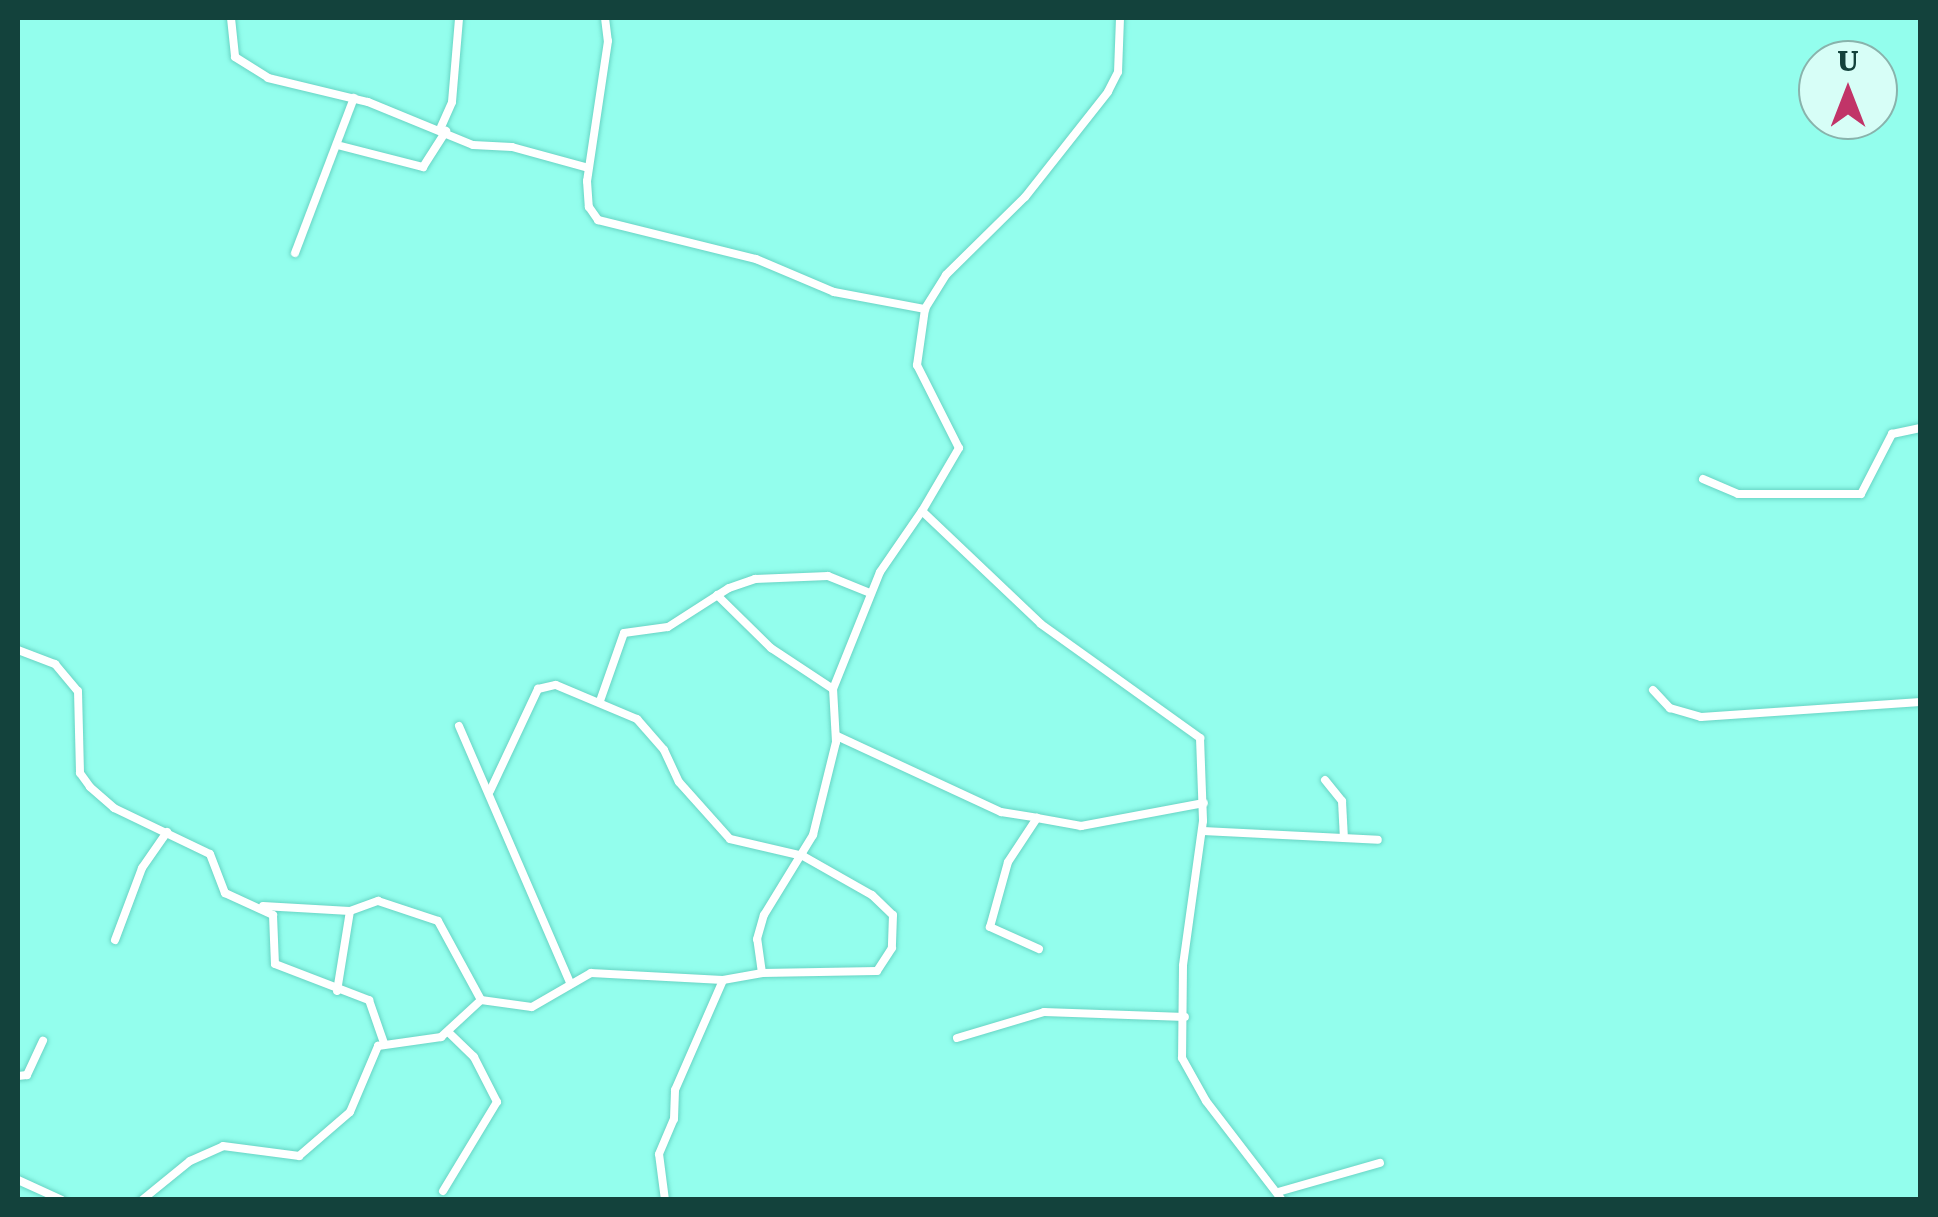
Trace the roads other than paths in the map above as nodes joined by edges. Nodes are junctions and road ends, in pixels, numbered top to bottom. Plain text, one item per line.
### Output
1 (231, 18) edge
2 (459, 18) edge
3 (605, 18) edge
4 (1120, 18) edge
5 (354, 98) junction
6 (443, 129) junction
7 (341, 146) junction
8 (588, 168) junction
9 (295, 253) dead end
10 (925, 309) junction
11 (1920, 428) edge
12 (1703, 479) dead end
13 (922, 511) junction
14 (870, 593) junction
15 (717, 594) junction
16 (18, 650) edge
17 (833, 689) junction
18 (1652, 690) dead end
19 (600, 701) junction
20 (1920, 702) edge
21 (459, 726) dead end
22 (837, 736) junction
23 (1325, 780) dead end
24 (490, 791) junction
25 (1204, 803) junction
26 (1037, 818) junction
27 (1203, 831) junction
28 (167, 832) junction
29 (1344, 834) junction
30 (1378, 840) dead end
31 (803, 856) junction
32 (263, 906) junction
33 (350, 911) junction
34 (115, 940) dead end
35 (1039, 949) dead end
36 (762, 973) junction
37 (723, 980) junction
38 (570, 983) junction
39 (337, 991) junction
40 (481, 1000) junction
41 (1185, 1017) junction
42 (449, 1033) junction
43 (957, 1038) dead end
44 (44, 1040) dead end
45 (384, 1042) junction
46 (18, 1076) edge
47 (1380, 1163) dead end
48 (18, 1180) edge
49 (443, 1191) dead end
50 (1280, 1196) edge
51 (62, 1200) edge
52 (142, 1200) edge
53 (665, 1200) edge

1 - 5 street
2 - 6 street
3 - 8 street
4 - 10 street
5 - 6 street
5 - 7 street
6 - 7 street
6 - 8 street
7 - 9 street
8 - 10 street
10 - 13 street
11 - 12 street
13 - 14 street
13 - 25 street
14 - 15 street
14 - 17 street
15 - 17 street
15 - 19 street
16 - 28 street
17 - 22 street
18 - 20 street
19 - 24 street
19 - 31 street
21 - 24 street
22 - 26 street
22 - 31 street
23 - 29 street
24 - 38 street
25 - 26 street
25 - 27 street
26 - 35 street
27 - 29 street
27 - 41 street
28 - 32 street
28 - 34 street
29 - 30 street
31 - 36 street
31 - 36 street
32 - 33 street
32 - 39 street
33 - 39 street
33 - 40 street
36 - 37 street
37 - 38 street
37 - 53 street
38 - 40 street
39 - 45 street
40 - 42 street
41 - 43 street
41 - 50 street
42 - 45 street
42 - 49 street
44 - 46 street
45 - 52 street
47 - 50 street
48 - 51 street

